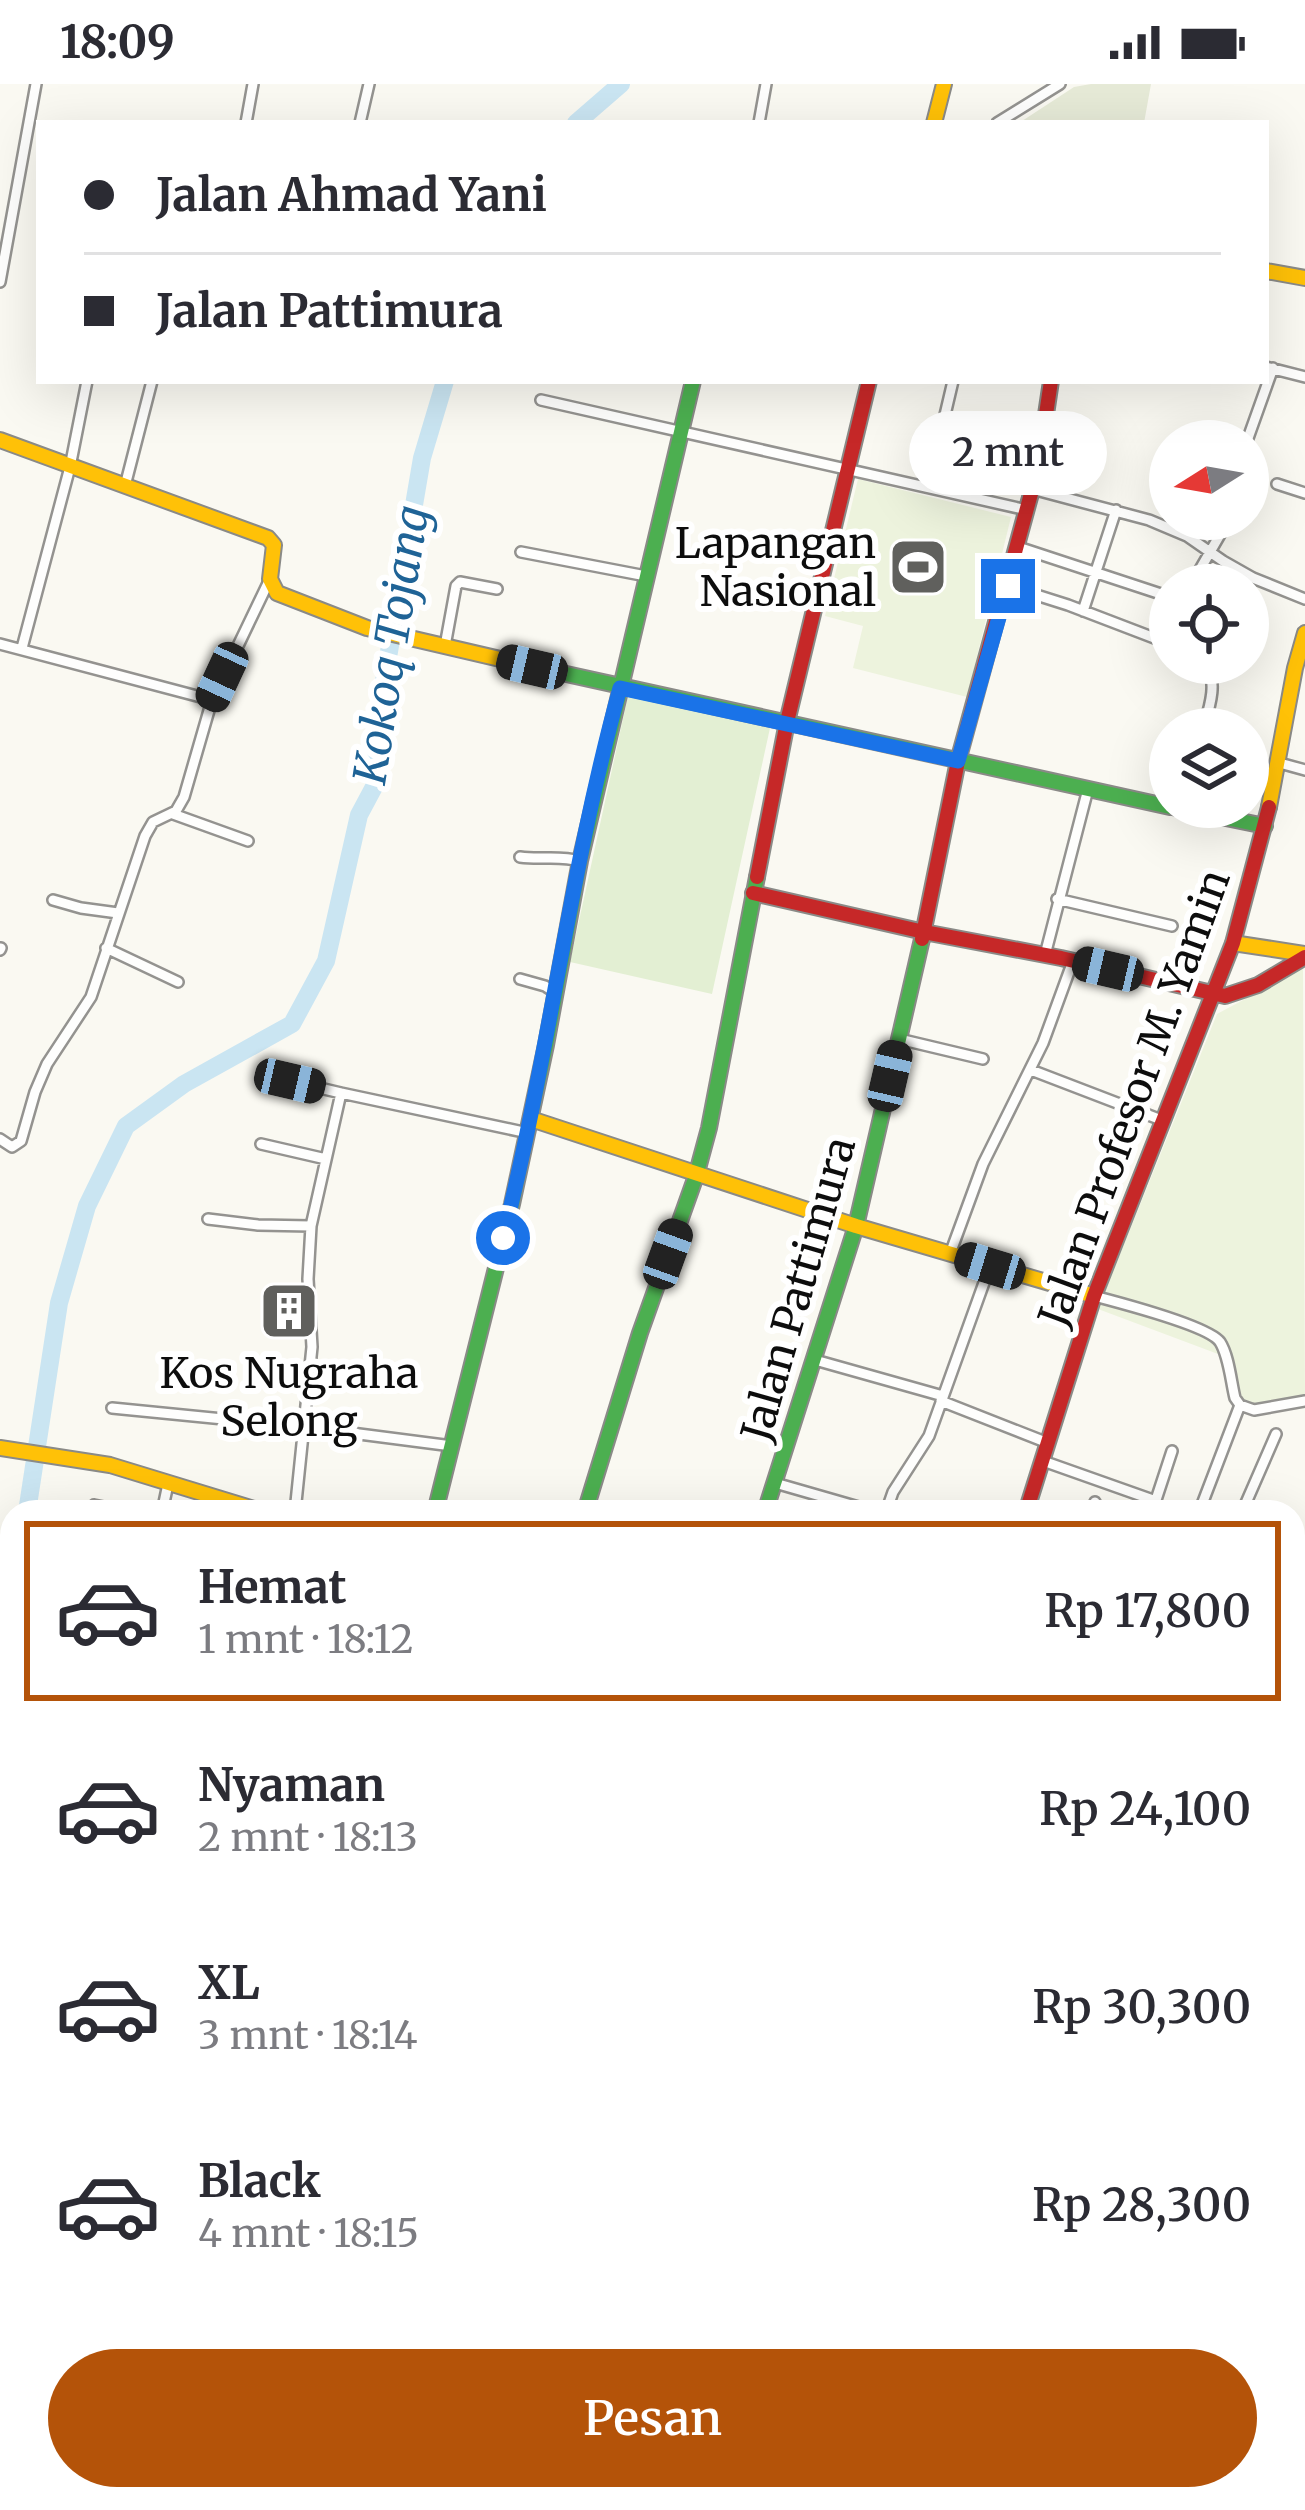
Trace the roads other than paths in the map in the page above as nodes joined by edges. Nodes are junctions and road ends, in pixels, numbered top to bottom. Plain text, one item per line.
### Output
1 (36, 84) edge
2 (253, 84) edge
3 (369, 84) edge
4 (766, 84) edge
5 (944, 84) edge
6 (1060, 84) edge
7 (247, 120) edge
8 (361, 120) edge
9 (760, 120) edge
10 (935, 120) edge
11 (1002, 120) edge
12 (1269, 272) edge
13 (1305, 278) edge
14 (0, 282) edge
15 (1270, 368) edge
16 (1305, 377) edge
17 (86, 384) edge
18 (151, 384) edge
19 (692, 384) edge
20 (868, 384) edge
21 (951, 384) edge
22 (1050, 384) edge
23 (1265, 384) edge
24 (541, 400) dead end
25 (1254, 420) edge
26 (681, 429) junction
27 (0, 440) edge
28 (70, 467) junction
29 (848, 468) junction
30 (1277, 484) dead end
31 (124, 486) junction
32 (928, 487) junction
33 (1032, 489) junction
34 (1305, 494) edge
35 (1027, 510) junction
36 (1116, 510) junction
37 (1217, 540) edge
38 (1018, 547) junction
39 (520, 552) dead end
40 (1209, 552) junction
41 (1202, 564) edge
42 (1098, 572) junction
43 (646, 576) junction
44 (270, 579) junction
45 (1008, 586) junction
46 (496, 589) dead end
47 (1149, 590) edge
48 (1305, 598) edge
49 (1083, 611) junction
50 (1305, 633) edge
51 (1149, 636) edge
52 (0, 644) edge
53 (439, 645) junction
54 (22, 648) junction
55 (620, 688) junction
56 (212, 700) junction
57 (787, 722) junction
58 (958, 761) junction
59 (1276, 762) junction
60 (1305, 770) edge
61 (1088, 789) junction
62 (1149, 802) edge
63 (1269, 803) edge
64 (173, 814) junction
65 (1264, 828) edge
66 (248, 841) dead end
67 (520, 856) dead end
68 (580, 861) junction
69 (753, 893) junction
70 (1058, 899) junction
71 (53, 900) dead end
72 (118, 914) junction
73 (1172, 926) dead end
74 (924, 932) junction
75 (1234, 943) junction
76 (106, 948) junction
77 (1046, 955) junction
78 (1305, 955) edge
79 (1073, 961) junction
80 (520, 979) dead end
81 (178, 982) dead end
82 (556, 993) junction
83 (1213, 994) junction
84 (899, 1039) junction
85 (983, 1059) dead end
86 (1030, 1070) junction
87 (290, 1081) dead end
88 (340, 1093) junction
89 (1164, 1121) junction
90 (530, 1126) junction
91 (0, 1139) edge
92 (261, 1144) dead end
93 (326, 1159) junction
94 (696, 1176) junction
95 (208, 1219) dead end
96 (311, 1226) junction
97 (856, 1226) junction
98 (950, 1253) junction
99 (990, 1266) junction
100 (1094, 1296) junction
101 (815, 1360) junction
102 (942, 1398) junction
103 (1305, 1401) edge
104 (1240, 1405) junction
105 (112, 1408) dead end
106 (305, 1427) junction
107 (1276, 1434) dead end
108 (1049, 1443) junction
109 (453, 1446) junction
110 (0, 1448) edge
111 (1172, 1451) dead end
112 (1043, 1461) junction
113 (168, 1484) junction
114 (776, 1484) junction
115 (205, 1496) junction
116 (165, 1500) edge
117 (204, 1500) edge
118 (220, 1500) edge
119 (296, 1500) edge
120 (438, 1500) edge
121 (589, 1500) edge
122 (770, 1500) edge
123 (833, 1500) edge
124 (890, 1500) edge
125 (1030, 1500) edge
126 (1137, 1500) edge
127 (1156, 1500) edge
128 (1205, 1500) edge
129 (1247, 1500) edge

1 - 14 street
2 - 7 street
3 - 8 street
4 - 9 street
5 - 10 street
6 - 11 street
12 - 13 street
15 - 16 street
17 - 28 street
18 - 31 street
19 - 26 street
20 - 29 street
21 - 32 street
22 - 33 street, Jalan Pattimura
23 - 25 street
24 - 26 street
26 - 29 street
26 - 43 street
27 - 28 street
28 - 31 street
28 - 54 street
29 - 32 street
29 - 57 street
30 - 34 street
31 - 44 street
32 - 35 street
33 - 35 street, Jalan Pattimura
33 - 36 street
35 - 38 street, Jalan Pattimura
36 - 40 street
36 - 42 street
37 - 40 street
38 - 42 street
38 - 45 street, Jalan Pattimura
39 - 43 street
40 - 41 street
40 - 48 street
42 - 47 street
42 - 49 street
43 - 55 street
44 - 53 street
44 - 56 street
45 - 49 street
45 - 58 street, Jalan Pattimura
46 - 53 street
49 - 51 street
50 - 59 street, Jalan Profesor M. Yamin
52 - 54 street
53 - 55 street
54 - 56 street
55 - 57 street
55 - 68 street
56 - 64 street
57 - 58 street
57 - 69 street
58 - 61 street
58 - 74 street, Jalan Pattimura
59 - 60 street
59 - 63 street, Jalan Profesor M. Yamin
61 - 62 street
61 - 70 street
64 - 66 street
64 - 72 street
65 - 75 street, Jalan Profesor M. Yamin
67 - 68 street
68 - 82 street
69 - 74 street
69 - 94 street
70 - 73 street
70 - 77 street
71 - 72 street
72 - 76 street
74 - 77 street
74 - 84 street, Jalan Pattimura
75 - 78 street
75 - 83 street, Jalan Profesor M. Yamin
76 - 81 street
76 - 91 street
77 - 79 street
78 - 83 street
79 - 83 street
79 - 86 street
80 - 82 street
82 - 90 street
83 - 89 street, Jalan Profesor M. Yamin
84 - 85 street
84 - 97 street, Jalan Pattimura
86 - 89 street
86 - 98 street
87 - 88 street
88 - 90 street
88 - 93 street
89 - 100 street, Jalan Profesor M. Yamin
90 - 94 street
90 - 109 street
92 - 93 street
93 - 96 street
94 - 97 street
94 - 121 street
95 - 96 street
96 - 106 street
97 - 98 street
97 - 101 street, Jalan Pattimura
98 - 99 street
99 - 100 street
99 - 102 street
100 - 104 street
100 - 108 street, Jalan Profesor M. Yamin
101 - 102 street
101 - 114 street, Jalan Pattimura
102 - 108 street
102 - 124 street
103 - 104 street
104 - 128 street
105 - 106 street
106 - 109 street
106 - 119 street
107 - 129 street
108 - 112 street, Jalan Profesor M. Yamin
109 - 120 street
110 - 113 street
111 - 127 street
112 - 125 street, Jalan Profesor M. Yamin
112 - 126 street
113 - 115 street
113 - 116 street
114 - 122 street, Jalan Pattimura
114 - 123 street
115 - 117 street
115 - 118 street

